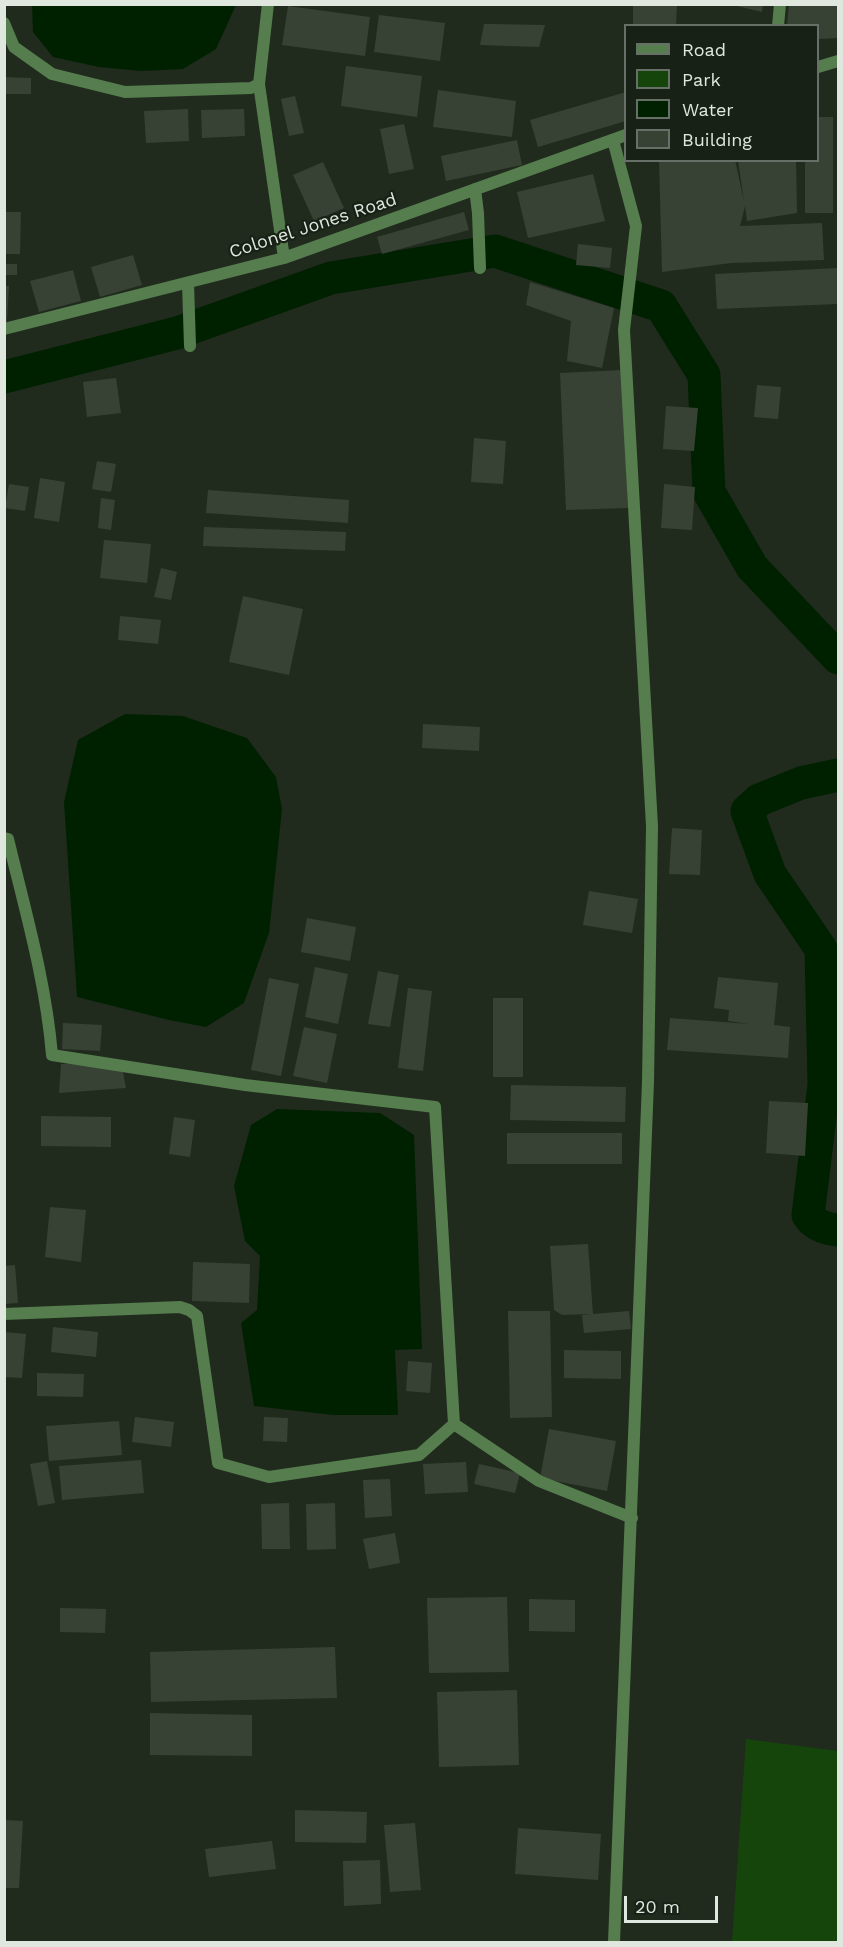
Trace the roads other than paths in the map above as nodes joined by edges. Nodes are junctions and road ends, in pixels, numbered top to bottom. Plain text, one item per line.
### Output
1 (268, 4) edge
2 (780, 4) edge
3 (4, 22) edge
4 (778, 24) edge
5 (838, 61) edge
6 (819, 67) edge
7 (259, 84) junction
8 (619, 138) edge
9 (475, 189) junction
10 (284, 258) junction
11 (480, 268) dead end
12 (188, 287) junction
13 (4, 329) edge
14 (190, 346) dead end
15 (4, 838) edge
16 (4, 1314) edge
17 (454, 1424) junction
18 (632, 1518) junction
19 (614, 1942) edge

1 - 7 street
2 - 4 street
3 - 7 street
5 - 6 street
7 - 10 street
8 - 9 street, Colonel Jones Road
8 - 18 street
9 - 10 street, Colonel Jones Road
9 - 11 street
10 - 12 street, Colonel Jones Road
12 - 13 street, Colonel Jones Road
12 - 14 street
15 - 17 street
16 - 17 street
17 - 18 street
18 - 19 street

